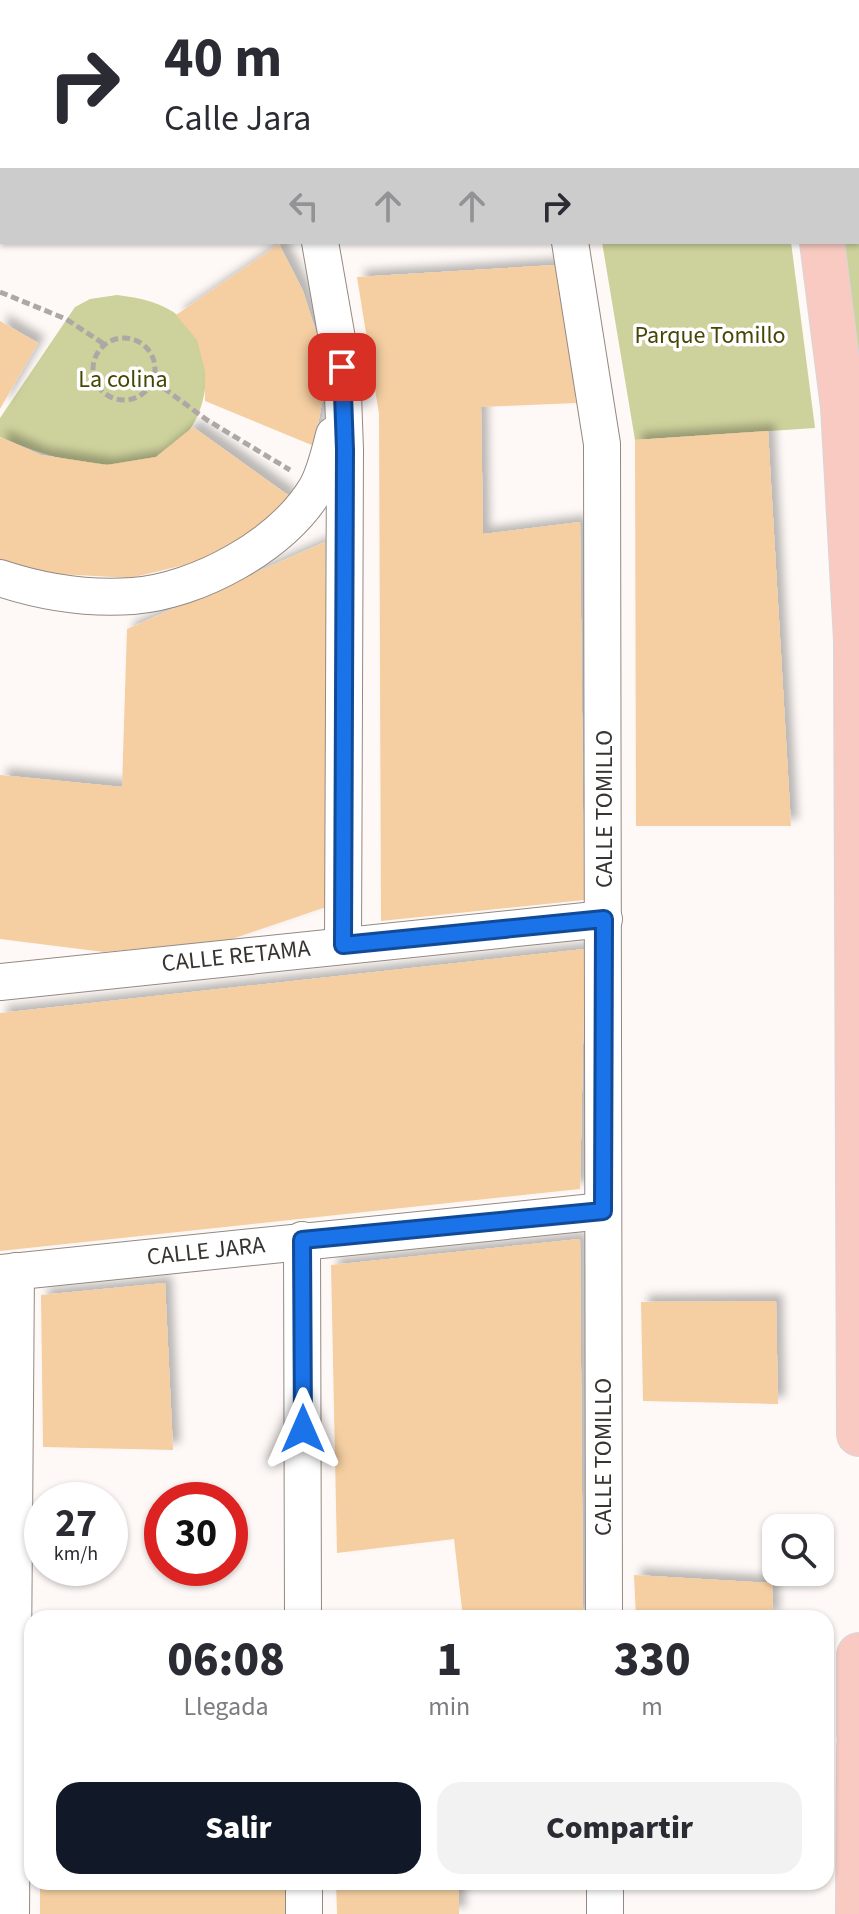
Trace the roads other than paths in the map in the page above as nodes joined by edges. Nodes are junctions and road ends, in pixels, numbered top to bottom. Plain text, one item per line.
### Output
1 (570, 244) edge
2 (822, 244) edge
3 (317, 249) edge
4 (343, 393) junction
5 (0, 578) edge
6 (604, 919) junction
7 (343, 945) junction
8 (0, 960) edge
9 (60, 976) junction
10 (0, 982) edge
11 (603, 1211) junction
12 (302, 1240) junction
13 (8, 1272) edge
14 (859, 1434) edge
15 (303, 1610) edge
16 (604, 1610) edge
17 (859, 1655) edge
18 (859, 1734) edge
19 (859, 1745) edge
20 (304, 1890) edge
21 (605, 1890) edge
22 (11, 1914) edge
23 (304, 1914) edge
24 (605, 1914) edge
25 (858, 1914) edge

1 - 6 street, CALLE TOMILLO
2 - 14 highway
3 - 4 street
4 - 5 street
4 - 7 street
6 - 7 street, CALLE RETAMA
6 - 11 street, CALLE TOMILLO
7 - 9 street, CALLE RETAMA
8 - 9 street, CALLE RETAMA
9 - 10 street, CALLE RETAMA
11 - 12 street, CALLE JARA
11 - 16 street, CALLE TOMILLO
12 - 13 street, CALLE JARA
12 - 15 street
13 - 22 street
17 - 18 highway
19 - 25 highway
20 - 23 street
21 - 24 street

